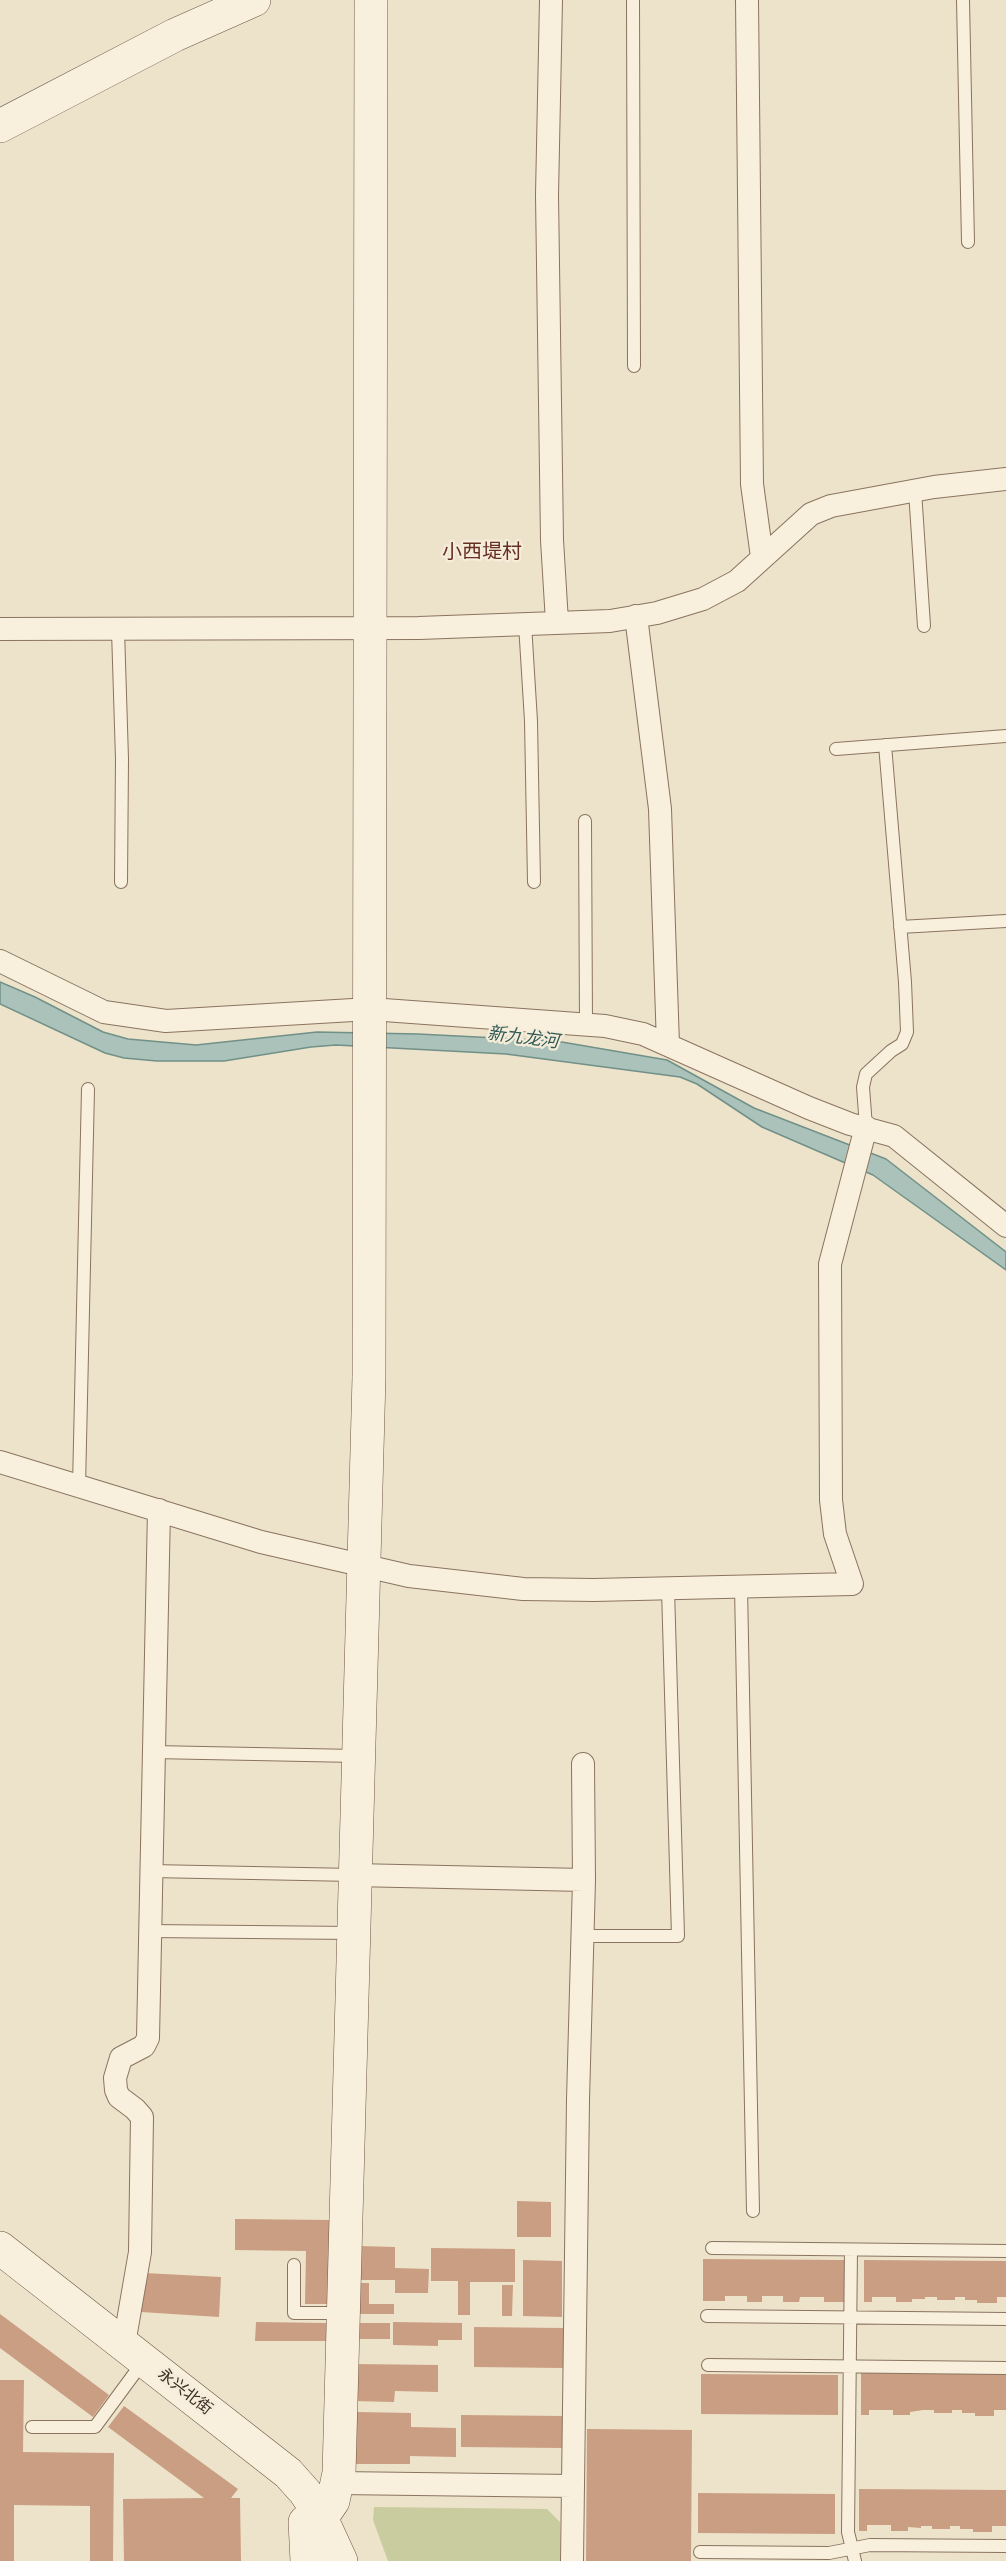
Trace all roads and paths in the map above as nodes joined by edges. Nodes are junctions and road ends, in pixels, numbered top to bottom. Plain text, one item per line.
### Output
1 (254, 0) edge
2 (371, 0) edge
3 (551, 0) edge
4 (633, 0) edge
5 (747, 0) edge
6 (963, 0) edge
7 (0, 126) edge
8 (968, 243) dead end
9 (634, 366) dead end
10 (1006, 479) edge
11 (915, 491) junction
12 (762, 557) junction
13 (636, 616) junction
14 (557, 622) junction
15 (525, 624) junction
16 (924, 626) dead end
17 (370, 628) junction
18 (0, 629) edge
19 (118, 630) junction
20 (1006, 736) edge
21 (885, 746) junction
22 (836, 749) dead end
23 (585, 821) dead end
24 (121, 882) dead end
25 (534, 882) dead end
26 (1006, 921) edge
27 (900, 927) junction
28 (0, 961) edge
29 (370, 1009) junction
30 (586, 1024) junction
31 (668, 1045) junction
32 (88, 1089) dead end
33 (866, 1127) junction
34 (1006, 1226) edge
35 (0, 1462) edge
36 (79, 1486) junction
37 (159, 1510) junction
38 (363, 1565) junction
39 (741, 1587) junction
40 (668, 1589) junction
41 (153, 1752) junction
42 (358, 1756) junction
43 (583, 1764) dead end
44 (151, 1871) junction
45 (354, 1875) junction
46 (584, 1881) junction
47 (150, 1931) junction
48 (352, 1933) junction
49 (583, 1936) junction
50 (753, 2211) dead end
51 (0, 2248) edge
52 (712, 2248) dead end
53 (851, 2250) junction
54 (1006, 2251) edge
55 (294, 2265) dead end
56 (0, 2270) edge
57 (343, 2313) junction
58 (707, 2316) dead end
59 (850, 2317) junction
60 (1006, 2319) edge
61 (129, 2359) junction
62 (708, 2366) dead end
63 (850, 2367) junction
64 (1006, 2368) edge
65 (32, 2427) dead end
66 (338, 2483) junction
67 (573, 2486) junction
68 (313, 2519) junction
69 (1006, 2546) edge
70 (700, 2552) dead end
71 (853, 2555) edge
72 (307, 2561) edge
73 (336, 2561) edge
74 (572, 2561) edge

1 - 7 street
2 - 17 street
3 - 14 street
4 - 9 lane
5 - 12 street
6 - 8 lane
10 - 11 street
11 - 12 street
11 - 16 lane
12 - 13 street
13 - 14 street
13 - 31 street
14 - 15 street
15 - 17 street
15 - 25 lane
17 - 19 street
17 - 29 street
18 - 19 street
19 - 24 lane
20 - 21 lane
21 - 22 lane
21 - 27 lane
23 - 30 lane
26 - 27 lane
27 - 33 lane
28 - 29 street
29 - 30 street
29 - 38 street
30 - 31 street
31 - 33 street
32 - 36 lane
33 - 34 street
33 - 39 street
35 - 36 street
36 - 37 street
37 - 38 street
37 - 41 street
38 - 40 street
38 - 42 street
39 - 40 street
39 - 50 lane
40 - 49 lane
41 - 42 lane
41 - 44 street
42 - 45 street
43 - 46 street
44 - 45 lane
44 - 47 street
45 - 46 street
45 - 48 street
46 - 49 street
47 - 48 lane
47 - 61 street
48 - 57 street
49 - 67 street
51 - 61 street, 永兴北街
52 - 53 lane
53 - 54 lane
53 - 59 lane
55 - 57 lane
56 - 61 street, 永兴北街
57 - 66 street
58 - 59 lane
59 - 60 lane
59 - 63 lane
61 - 65 lane
61 - 68 street, 永兴北街
62 - 63 lane
63 - 64 lane
63 - 71 lane
66 - 67 street
66 - 68 street
67 - 74 street
68 - 72 street
68 - 73 street, 永兴北街
69 - 71 lane
70 - 71 lane

